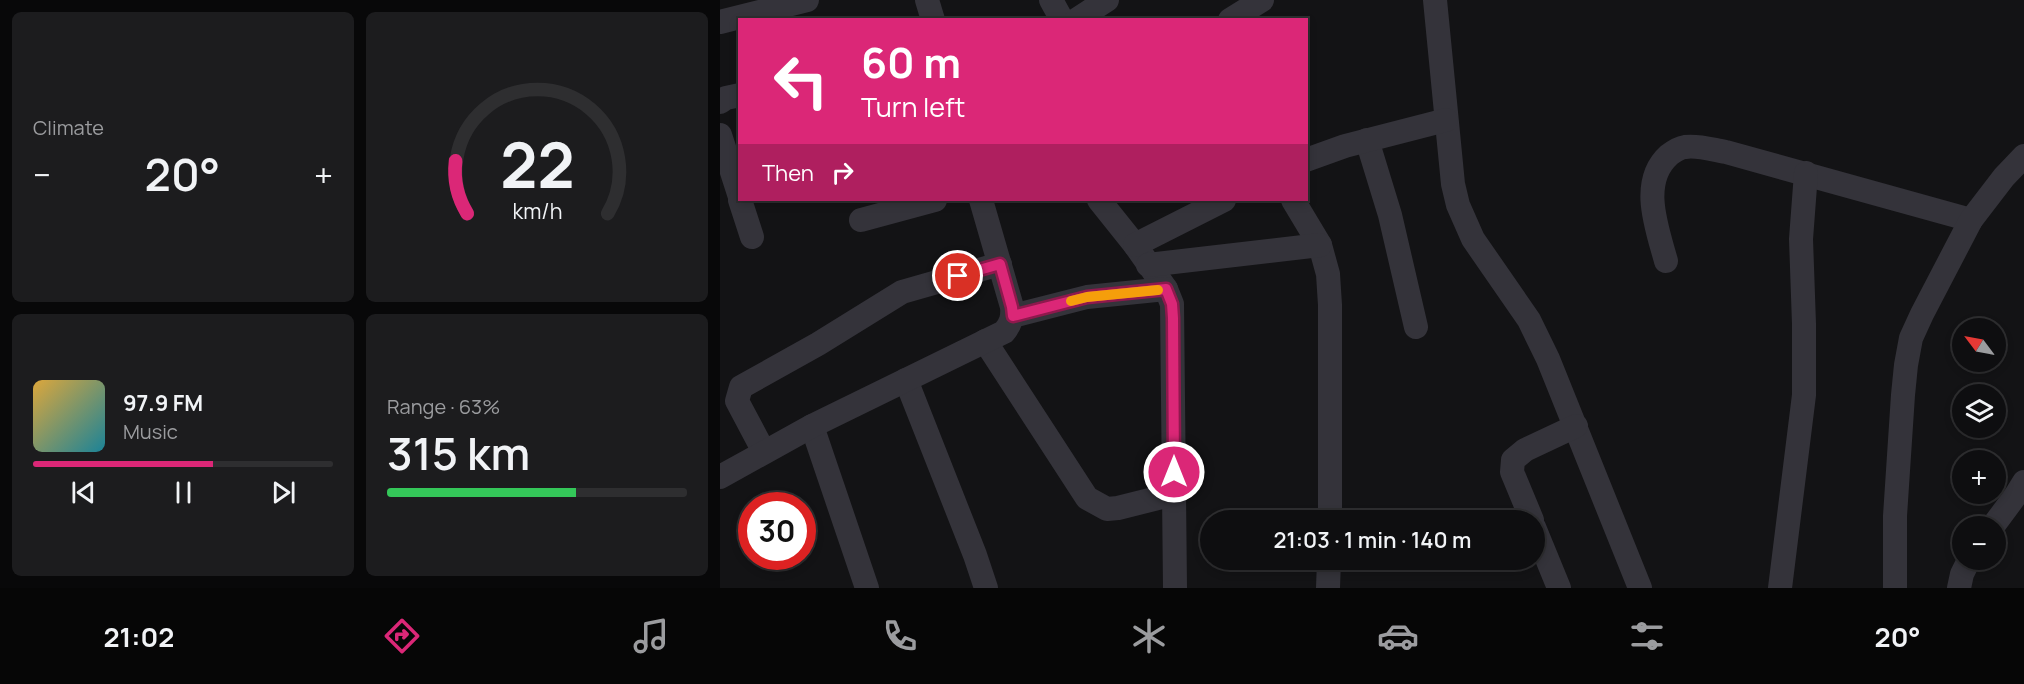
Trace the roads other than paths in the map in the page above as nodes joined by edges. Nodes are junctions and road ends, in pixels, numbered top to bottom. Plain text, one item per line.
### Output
1 (807, 0) edge
2 (927, 0) edge
3 (1051, 0) edge
4 (1107, 0) edge
5 (1262, 0) edge
6 (1435, 0) edge
7 (932, 18) edge
8 (1061, 18) edge
9 (1079, 18) edge
10 (1233, 18) edge
11 (720, 22) edge
12 (738, 95) edge
13 (720, 102) edge
14 (1446, 120) junction
15 (720, 135) edge
16 (1366, 140) junction
17 (2024, 156) edge
18 (1308, 159) edge
19 (1806, 173) junction
20 (2014, 175) edge
21 (738, 192) edge
22 (741, 201) edge
23 (931, 201) edge
24 (981, 201) edge
25 (1100, 201) edge
26 (1222, 201) edge
27 (1294, 201) edge
28 (861, 220) dead end
29 (1971, 220) junction
30 (752, 237) dead end
31 (1135, 244) junction
32 (1320, 245) junction
33 (1666, 261) dead end
34 (1000, 264) junction
35 (1148, 265) junction
36 (1166, 289) junction
37 (1013, 316) junction
38 (1416, 327) dead end
39 (985, 341) junction
40 (906, 380) junction
41 (812, 426) junction
42 (1576, 426) junction
43 (764, 453) junction
44 (720, 477) edge
45 (2024, 482) edge
46 (1174, 494) junction
47 (1330, 510) edge
48 (1528, 510) edge
49 (2000, 516) edge
50 (1545, 555) edge
51 (1329, 570) edge
52 (1964, 570) edge
53 (867, 588) edge
54 (986, 588) edge
55 (1175, 588) edge
56 (1328, 588) edge
57 (1558, 588) edge
58 (1640, 588) edge
59 (1780, 588) edge
60 (1895, 588) edge
61 (1959, 588) edge

1 - 11 street
2 - 7 street
3 - 8 street
4 - 9 street
5 - 10 street
6 - 14 street
12 - 13 street
14 - 16 street
14 - 42 street
15 - 21 street
16 - 18 street
16 - 38 street
17 - 20 street
19 - 29 street
19 - 33 street
19 - 59 street
20 - 29 street
22 - 30 street
23 - 28 street
24 - 34 street
25 - 31 street
26 - 31 street
27 - 32 street
29 - 60 street
31 - 35 street
32 - 35 street
32 - 47 street
34 - 37 street
34 - 43 street
35 - 36 street
36 - 37 street
36 - 46 street
37 - 39 street
39 - 40 street
39 - 46 street
40 - 41 street
40 - 54 street
41 - 43 street
41 - 53 street
42 - 48 street
42 - 58 street
43 - 44 street
45 - 49 street
46 - 55 street
50 - 57 street
51 - 56 street
52 - 61 street

